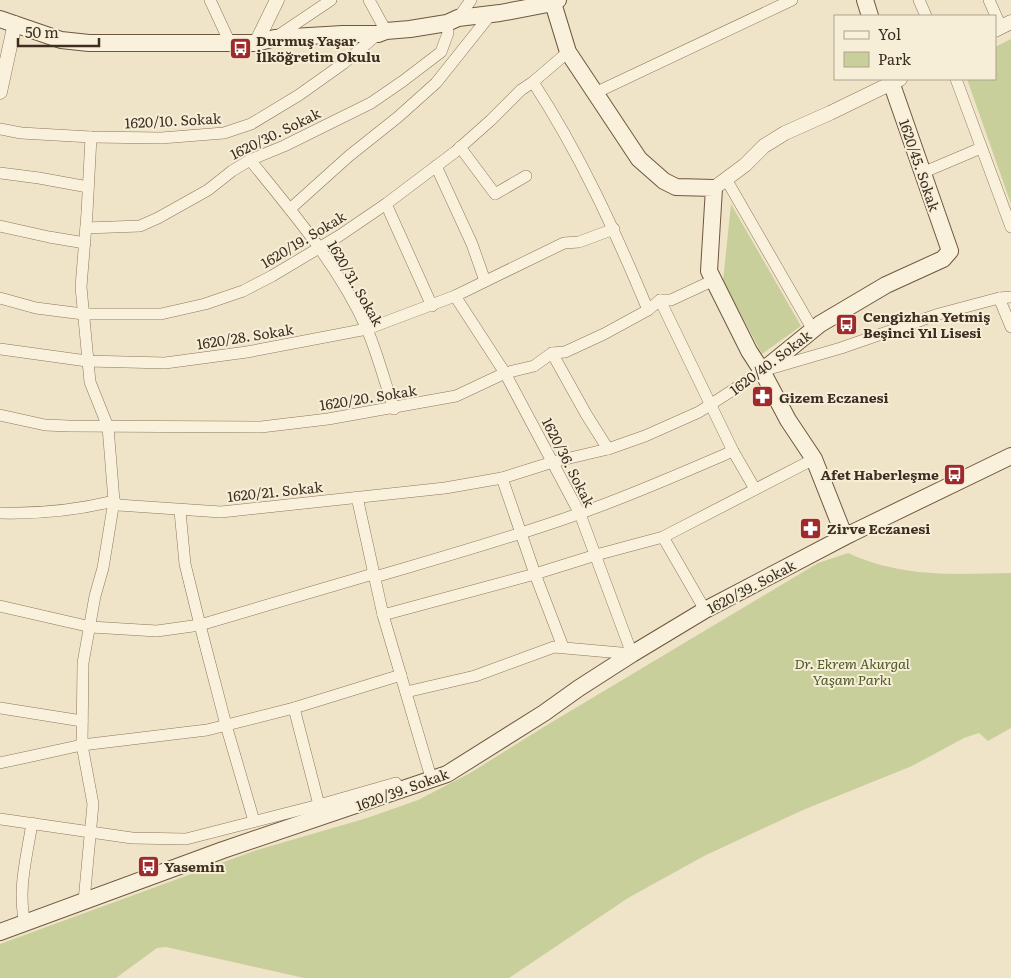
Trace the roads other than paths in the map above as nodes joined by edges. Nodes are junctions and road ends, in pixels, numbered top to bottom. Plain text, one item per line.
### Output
1 (210, 0) edge
2 (276, 0) edge
3 (331, 0) edge
4 (370, 0) edge
5 (471, 0) edge
6 (792, 0) edge
7 (919, 0) edge
8 (989, 0) edge
9 (555, 1) edge
10 (491, 14) junction
11 (926, 15) edge
12 (452, 20) junction
13 (7, 21) edge
14 (1002, 26) edge
15 (382, 33) junction
16 (275, 38) junction
17 (230, 43) junction
18 (256, 44) junction
19 (568, 52) junction
20 (894, 80) edge
21 (956, 80) edge
22 (533, 82) junction
23 (0, 92) edge
24 (595, 93) junction
25 (0, 129) edge
26 (91, 137) junction
27 (460, 147) junction
28 (981, 148) junction
29 (250, 160) junction
30 (436, 166) junction
31 (0, 173) edge
32 (922, 174) junction
33 (526, 176) dead end
34 (720, 184) junction
35 (88, 187) junction
36 (386, 204) junction
37 (290, 209) junction
38 (0, 226) edge
39 (1011, 227) edge
40 (86, 228) junction
41 (614, 229) junction
42 (85, 243) junction
43 (319, 248) junction
44 (950, 251) joint
45 (714, 280) junction
46 (485, 281) junction
47 (454, 296) junction
48 (1005, 297) edge
49 (0, 298) edge
50 (660, 300) junction
51 (432, 306) junction
52 (648, 310) junction
53 (83, 314) junction
54 (1011, 327) edge
55 (367, 329) junction
56 (813, 330) junction
57 (0, 349) edge
58 (552, 353) junction
59 (88, 361) junction
60 (762, 371) junction
61 (505, 373) junction
62 (710, 405) junction
63 (394, 409) junction
64 (0, 415) edge
65 (108, 427) junction
66 (608, 449) junction
67 (733, 451) junction
68 (1011, 456) edge
69 (814, 459) junction
70 (553, 462) junction
71 (502, 478) junction
72 (755, 489) junction
73 (357, 497) junction
74 (114, 501) junction
75 (180, 511) junction
76 (0, 513) edge
77 (580, 514) junction
78 (521, 533) junction
79 (850, 534) junction
80 (662, 538) junction
81 (596, 554) junction
82 (535, 574) junction
83 (374, 576) junction
84 (0, 606) edge
85 (705, 610) junction
86 (383, 615) junction
87 (200, 625) junction
88 (91, 627) junction
89 (563, 647) junction
90 (632, 654) junction
91 (401, 675) junction
92 (406, 692) junction
93 (0, 708) edge
94 (294, 708) junction
95 (82, 721) junction
96 (226, 725) junction
97 (82, 744) junction
98 (0, 763) edge
99 (430, 777) junction
100 (319, 805) junction
101 (0, 820) edge
102 (254, 821) junction
103 (32, 823) junction
104 (90, 832) junction
105 (84, 901) junction
106 (25, 923) junction
107 (0, 932) edge

1 - 17 street
2 - 18 street
3 - 16 street
4 - 15 street
5 - 12 street
6 - 24 street
7 - 11 street
8 - 14 street
9 - 10 main road
9 - 19 main road
10 - 12 main road
10 - 37 street
12 - 15 main road
12 - 29 street, 1620/30. Sokak
13 - 17 main road
13 - 23 street
15 - 16 main road
15 - 26 street, 1620/10. Sokak
16 - 18 main road
17 - 18 main road
19 - 22 street, 1620/19. Sokak
19 - 24 main road
20 - 32 main road, 1620/45. Sokak
20 - 34 street
21 - 28 street
22 - 27 street, 1620/19. Sokak
22 - 41 street
24 - 34 main road
25 - 26 street, 1620/10. Sokak
26 - 35 street
27 - 30 street, 1620/19. Sokak
27 - 33 street
28 - 32 street
28 - 39 street
29 - 37 street, 1620/31. Sokak
29 - 40 street, 1620/30. Sokak
30 - 36 street, 1620/19. Sokak
30 - 46 street
31 - 35 street
32 - 44 main road, 1620/45. Sokak
34 - 45 main road
34 - 56 street
35 - 40 street
36 - 43 street, 1620/19. Sokak
36 - 51 street
37 - 43 street, 1620/31. Sokak
38 - 42 street
40 - 42 street
41 - 46 street, 1620/28. Sokak
41 - 52 street
42 - 53 street
43 - 53 street, 1620/19. Sokak
43 - 55 street, 1620/31. Sokak
44 - 56 main road, 1620/40. Sokak
45 - 50 street, 1620/20. Sokak
45 - 60 main road
46 - 47 street, 1620/28. Sokak
47 - 51 street, 1620/28. Sokak
47 - 61 street, 1620/36. Sokak
48 - 54 street
48 - 60 street
49 - 53 street, 1620/19. Sokak
50 - 52 street, 1620/20. Sokak
50 - 62 street
51 - 55 street, 1620/28. Sokak
52 - 58 street, 1620/20. Sokak
53 - 59 street
55 - 59 street, 1620/28. Sokak
55 - 63 street, 1620/31. Sokak
56 - 60 main road, 1620/40. Sokak
57 - 59 street, 1620/28. Sokak
58 - 61 street, 1620/20. Sokak
58 - 66 street
59 - 65 street
60 - 62 street, 1620/40. Sokak
60 - 69 main road
61 - 63 street, 1620/20. Sokak
61 - 70 street, 1620/36. Sokak
62 - 66 street, 1620/40. Sokak
62 - 67 street
63 - 65 street, 1620/20. Sokak
64 - 65 street, 1620/20. Sokak
65 - 74 street
66 - 70 street, 1620/40. Sokak
67 - 72 street
67 - 77 street
68 - 79 main road, 1620/39. Sokak
69 - 72 street
69 - 79 main road
70 - 71 street, 1620/21. Sokak
70 - 77 street, 1620/36. Sokak
71 - 73 street, 1620/21. Sokak
71 - 78 street
72 - 80 street
73 - 75 street, 1620/21. Sokak
73 - 83 street
74 - 75 street, 1620/21. Sokak
74 - 76 street, 1620/21. Sokak
74 - 88 street
75 - 87 street
77 - 78 street
77 - 81 street, 1620/36. Sokak
78 - 82 street
78 - 83 street
79 - 85 main road, 1620/39. Sokak
80 - 81 street
80 - 85 street
81 - 82 street
81 - 90 street, 1620/36. Sokak
82 - 86 street
82 - 89 street
83 - 86 street
83 - 87 street
84 - 88 street
85 - 90 main road, 1620/39. Sokak
86 - 91 street
87 - 88 street
87 - 96 street
88 - 95 street
89 - 90 street
89 - 92 street
90 - 99 main road, 1620/39. Sokak
91 - 92 street
91 - 94 street
92 - 99 street
93 - 95 street
94 - 96 street
94 - 100 street
95 - 97 street
96 - 97 street
96 - 102 street
97 - 98 street
97 - 104 street
99 - 100 street
99 - 105 main road, 1620/39. Sokak
100 - 102 street
101 - 103 street
102 - 104 street
103 - 104 street
103 - 106 street
104 - 105 street
105 - 106 main road, 1620/39. Sokak
106 - 107 main road, 1620/39. Sokak

